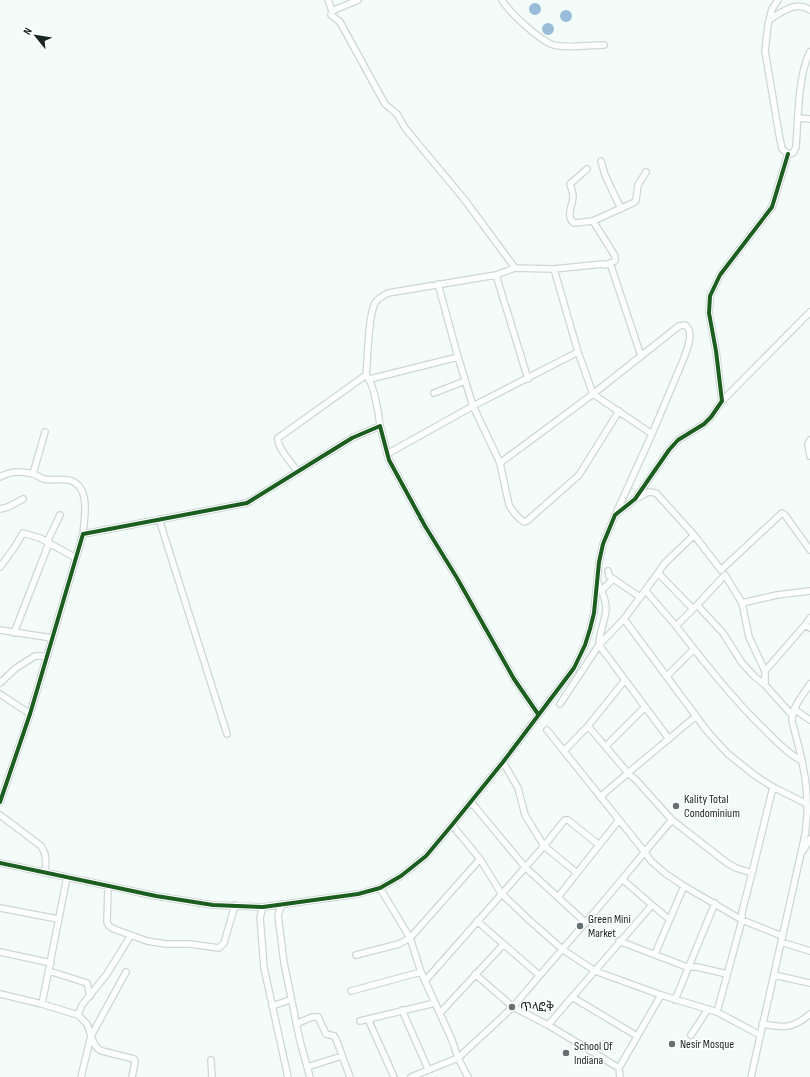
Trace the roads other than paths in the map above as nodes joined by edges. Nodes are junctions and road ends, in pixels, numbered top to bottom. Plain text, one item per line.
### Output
1 (328, 0) edge
2 (358, 0) edge
3 (502, 0) edge
4 (778, 0) edge
5 (810, 10) edge
6 (332, 11) junction
7 (770, 19) junction
8 (604, 45) dead end
9 (810, 52) edge
10 (799, 118) junction
11 (810, 119) edge
12 (788, 154) junction
13 (601, 161) dead end
14 (587, 169) dead end
15 (646, 172) dead end
16 (621, 209) junction
17 (593, 221) junction
18 (610, 263) junction
19 (515, 268) junction
20 (554, 269) junction
21 (496, 275) junction
22 (438, 284) junction
23 (810, 312) edge
24 (578, 352) junction
25 (641, 356) junction
26 (458, 357) junction
27 (368, 377) junction
28 (528, 379) junction
29 (465, 381) junction
30 (434, 393) dead end
31 (593, 394) junction
32 (722, 401) junction
33 (473, 406) junction
34 (619, 411) junction
35 (380, 426) junction
36 (45, 432) dead end
37 (652, 434) junction
38 (810, 440) edge
39 (387, 454) junction
40 (810, 456) edge
41 (500, 463) junction
42 (298, 472) junction
43 (33, 474) junction
44 (0, 477) edge
45 (23, 499) dead end
46 (635, 499) junction
47 (0, 509) edge
48 (60, 515) dead end
49 (615, 515) junction
50 (159, 519) junction
51 (83, 534) junction
52 (694, 534) junction
53 (48, 542) junction
54 (810, 550) edge
55 (76, 558) junction
56 (0, 567) edge
57 (608, 571) dead end
58 (658, 573) junction
59 (723, 573) junction
60 (613, 579) junction
61 (596, 580) junction
62 (602, 590) junction
63 (645, 590) junction
64 (810, 591) edge
65 (640, 597) junction
66 (742, 603) junction
67 (695, 607) junction
68 (810, 618) edge
69 (624, 619) junction
70 (676, 626) junction
71 (808, 626) edge
72 (0, 630) edge
73 (14, 633) junction
74 (52, 638) junction
75 (599, 645) junction
76 (694, 649) junction
77 (47, 656) junction
78 (765, 671) junction
79 (667, 676) junction
80 (625, 680) junction
81 (0, 683) edge
82 (810, 684) edge
83 (765, 685) junction
84 (0, 694) edge
85 (560, 704) dead end
86 (645, 708) junction
87 (794, 709) junction
88 (30, 714) junction
89 (538, 714) junction
90 (792, 715) junction
91 (696, 716) junction
92 (810, 720) edge
93 (588, 726) junction
94 (547, 730) dead end
95 (227, 734) dead end
96 (669, 739) junction
97 (606, 746) junction
98 (564, 750) junction
99 (802, 761) junction
100 (503, 762) junction
101 (804, 768) junction
102 (630, 772) junction
103 (810, 772) edge
104 (773, 787) junction
105 (600, 797) junction
106 (0, 802) edge
107 (470, 802) junction
108 (808, 804) junction
109 (0, 815) edge
110 (619, 820) junction
111 (672, 820) junction
112 (452, 825) junction
113 (810, 839) edge
114 (599, 845) junction
115 (544, 846) junction
116 (644, 851) junction
117 (801, 855) junction
118 (480, 859) junction
119 (0, 863) edge
120 (525, 867) junction
121 (46, 873) junction
122 (577, 873) junction
123 (752, 873) junction
124 (67, 877) junction
125 (622, 879) junction
126 (108, 886) junction
127 (684, 886) junction
128 (380, 888) junction
129 (501, 893) junction
130 (558, 897) junction
131 (715, 903) junction
132 (282, 904) junction
133 (235, 905) junction
134 (652, 905) junction
135 (263, 907) junction
136 (0, 908) edge
137 (58, 919) junction
138 (669, 919) junction
139 (742, 920) junction
140 (477, 922) junction
141 (586, 923) junction
142 (131, 935) junction
143 (410, 938) junction
144 (781, 939) junction
145 (619, 941) junction
146 (503, 945) junction
147 (562, 949) junction
148 (810, 951) edge
149 (0, 952) edge
150 (655, 954) junction
151 (356, 955) dead end
152 (50, 963) junction
153 (688, 967) junction
154 (49, 971) junction
155 (595, 971) junction
156 (126, 972) dead end
157 (421, 972) junction
158 (475, 974) junction
159 (727, 974) junction
160 (539, 975) junction
161 (774, 975) junction
162 (425, 980) junction
163 (810, 983) edge
164 (351, 991) dead end
165 (0, 994) edge
166 (661, 995) junction
167 (90, 996) junction
168 (572, 998) junction
169 (290, 1000) junction
170 (675, 1000) junction
171 (435, 1003) junction
172 (42, 1004) junction
173 (272, 1006) junction
174 (513, 1007) junction
175 (708, 1009) junction
176 (402, 1010) junction
177 (717, 1012) junction
178 (440, 1013) junction
179 (810, 1014) edge
180 (78, 1015) junction
181 (368, 1019) junction
182 (360, 1021) dead end
183 (296, 1024) junction
184 (762, 1024) junction
185 (548, 1025) junction
186 (691, 1035) dead end
187 (92, 1036) junction
188 (636, 1036) junction
189 (760, 1036) junction
190 (342, 1056) junction
191 (458, 1058) junction
192 (212, 1060) dead end
193 (307, 1067) junction
194 (619, 1068) junction
195 (428, 1069) junction
196 (81, 1077) edge
197 (132, 1077) edge
198 (212, 1077) edge
199 (288, 1077) edge
200 (310, 1077) edge
201 (350, 1077) edge
202 (394, 1077) edge
203 (411, 1077) edge
204 (468, 1077) edge
205 (620, 1077) edge
206 (751, 1077) edge

1 - 6 street
2 - 6 street
3 - 8 street
4 - 7 street
5 - 7 street
6 - 19 street
7 - 12 street
9 - 10 street
10 - 11 street
10 - 12 street
12 - 32 street
13 - 16 street
14 - 17 street
15 - 16 street
16 - 17 street
17 - 18 street
18 - 20 street
18 - 25 street
19 - 20 street
19 - 21 street
20 - 24 street
21 - 22 street
21 - 28 street
22 - 26 street
22 - 27 street
23 - 32 street
24 - 28 street
24 - 31 street
25 - 31 street
25 - 37 street
26 - 27 street
26 - 29 street
27 - 35 street
27 - 42 street
28 - 33 street
29 - 30 street
29 - 33 street
31 - 34 street
31 - 41 street
32 - 46 street
33 - 39 street
33 - 41 street
34 - 37 street
34 - 41 street
35 - 39 street
35 - 42 street
36 - 43 street
37 - 49 street
38 - 40 street
39 - 89 street
42 - 50 street
43 - 44 street
43 - 51 street
45 - 47 street
46 - 49 street
46 - 52 street
48 - 53 street
49 - 61 street
50 - 51 street
50 - 95 street
51 - 55 street
52 - 58 street
52 - 59 street
53 - 55 street
53 - 56 street
53 - 73 street
54 - 59 street
55 - 74 street
57 - 60 street
58 - 63 street
58 - 67 street
59 - 66 street
59 - 67 street
60 - 62 street
60 - 65 street
61 - 62 street
61 - 89 street
62 - 75 street
63 - 65 street
63 - 70 street
64 - 66 street
65 - 69 street
66 - 78 street
67 - 70 street
67 - 83 street
68 - 71 street
69 - 75 street
69 - 79 street
70 - 76 street
71 - 78 street
72 - 73 street
73 - 74 street
74 - 77 street
75 - 80 street
75 - 85 street
76 - 79 street
76 - 99 street
77 - 81 street
77 - 88 street
78 - 83 street
79 - 91 street
80 - 86 street
80 - 93 street
82 - 87 street
83 - 90 street
84 - 88 street
86 - 96 street
86 - 97 street
87 - 90 street
87 - 92 street
88 - 106 street
89 - 100 street
90 - 99 street
91 - 96 street
91 - 104 street
93 - 97 street
93 - 98 street
94 - 98 street
96 - 102 street
97 - 102 street
98 - 105 street
99 - 101 street
100 - 107 street
100 - 115 street
101 - 103 street
101 - 108 street
102 - 105 street
102 - 111 street
104 - 108 street
104 - 123 street
105 - 110 street
107 - 112 street
107 - 120 street
108 - 117 street
109 - 121 street
110 - 114 street
110 - 116 street
111 - 116 street
111 - 123 street
112 - 118 street
112 - 128 street
113 - 117 street
114 - 115 street
114 - 122 street
115 - 120 street
115 - 122 street
116 - 125 street
116 - 127 street
117 - 144 street
118 - 129 street
118 - 143 street
119 - 121 street
120 - 129 street
120 - 130 street
121 - 124 street
122 - 130 street
123 - 139 street
124 - 126 street
124 - 137 street
125 - 134 street
125 - 141 street
126 - 133 street
126 - 142 street
127 - 131 street
127 - 138 street
128 - 132 street
128 - 143 street
129 - 140 street
129 - 147 street
130 - 141 street
131 - 139 street
131 - 153 street
132 - 135 street
132 - 169 street
133 - 135 street
133 - 142 street
134 - 138 street
134 - 145 street
135 - 173 street
136 - 137 street
137 - 152 street
138 - 150 street
139 - 144 street
139 - 159 street
140 - 146 street
140 - 162 street
141 - 147 street
142 - 167 street
143 - 151 street
143 - 157 street
144 - 148 street
144 - 161 street
145 - 150 street
145 - 155 street
146 - 158 street
146 - 160 street
147 - 155 street
147 - 160 street
149 - 152 street
150 - 153 street
152 - 154 street
153 - 159 street
153 - 170 street
154 - 167 street
154 - 172 street
155 - 166 street
155 - 168 street
156 - 187 street
157 - 162 street
157 - 164 street
158 - 174 street
158 - 178 street
159 - 177 street
160 - 174 street
161 - 163 street
161 - 184 street
162 - 171 street
165 - 172 street
166 - 170 street
166 - 188 street
167 - 180 street
168 - 185 street
168 - 188 street
169 - 173 street
169 - 183 street
170 - 175 street
171 - 176 street
171 - 178 street
172 - 180 street
173 - 199 street
174 - 185 street
174 - 191 street
175 - 177 street
175 - 186 street
176 - 181 street
176 - 195 street
177 - 189 street
178 - 191 street
179 - 184 street
180 - 187 street
181 - 182 street
181 - 202 street
183 - 190 street
183 - 193 street
184 - 189 street
185 - 194 street
187 - 196 street
187 - 197 street
188 - 194 street
189 - 206 street
190 - 193 street
190 - 201 street
191 - 195 street
191 - 204 street
192 - 198 street
193 - 200 street
194 - 205 street
195 - 203 street

